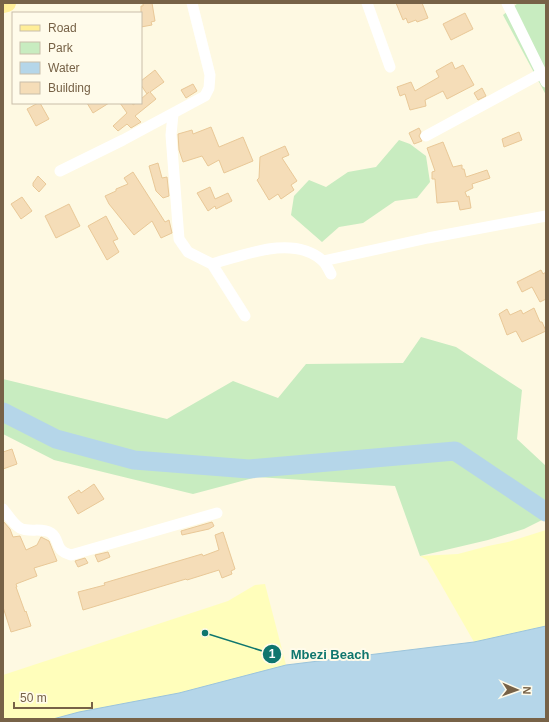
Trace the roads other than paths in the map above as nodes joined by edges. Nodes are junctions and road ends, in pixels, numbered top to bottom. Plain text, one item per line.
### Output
1 (7, 3) edge
2 (192, 3) edge
3 (367, 3) edge
4 (507, 3) edge
5 (3, 4) edge
6 (390, 67) dead end
7 (544, 77) edge
8 (173, 114) junction
9 (426, 136) dead end
10 (60, 171) dead end
11 (546, 216) edge
12 (323, 261) junction
13 (212, 264) junction
14 (332, 274) dead end
15 (245, 316) dead end
16 (3, 509) edge
17 (216, 513) dead end

1 - 5 main road
2 - 8 street
3 - 6 street
4 - 7 street
7 - 9 street
8 - 10 street
8 - 13 street
11 - 12 street
12 - 13 street
12 - 14 street
13 - 15 street
16 - 17 street

